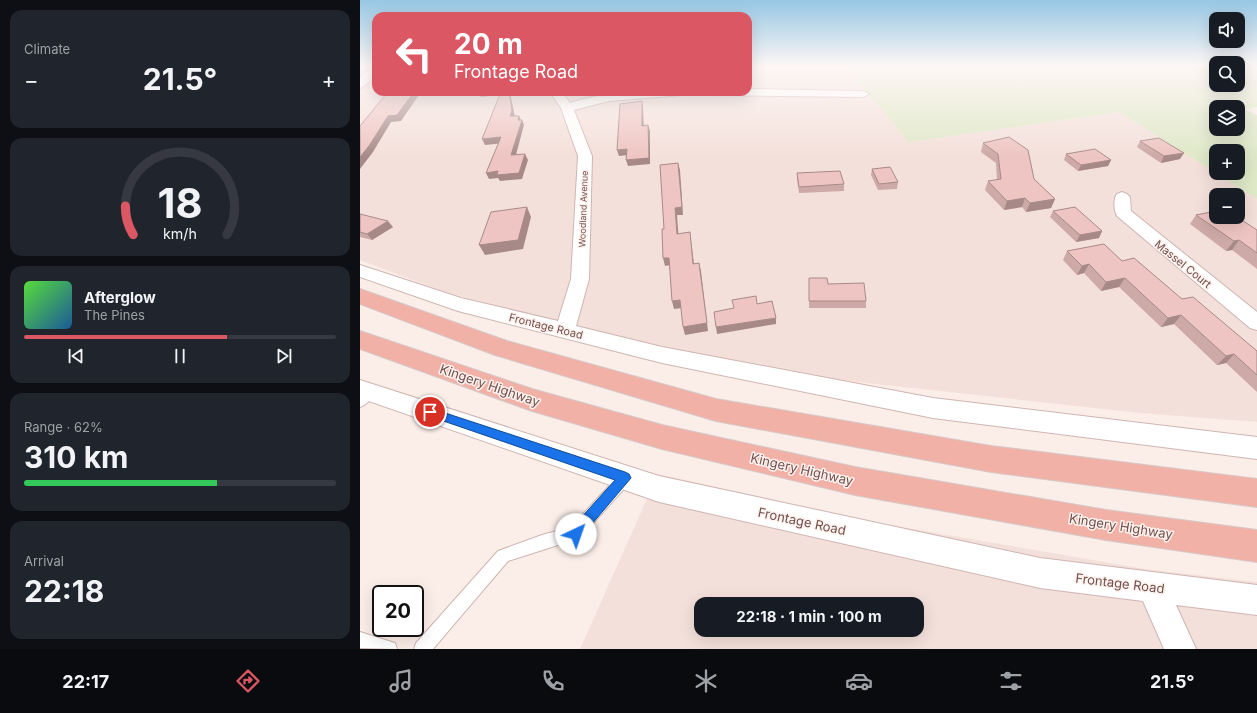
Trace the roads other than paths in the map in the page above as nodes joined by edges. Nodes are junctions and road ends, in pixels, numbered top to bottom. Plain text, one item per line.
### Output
1 (559, 96) edge
2 (638, 96) edge
3 (567, 108) junction
4 (1122, 197) dead end
5 (360, 271) edge
6 (360, 296) edge
7 (1257, 323) edge
8 (565, 331) junction
9 (360, 340) edge
10 (363, 394) edge
11 (1257, 448) edge
12 (625, 478) junction
13 (1257, 493) edge
14 (1257, 546) edge
15 (1152, 586) junction
16 (1257, 600) edge
17 (360, 640) edge
18 (389, 649) edge
19 (422, 649) edge
20 (1180, 649) edge

1 - 3 street, Woodland Avenue
2 - 3 street
3 - 8 street, Woodland Avenue
4 - 7 street, Massel Court
5 - 8 street, Frontage Road
6 - 13 highway
8 - 11 street, Frontage Road
9 - 14 highway, Kingery Highway
10 - 12 street, Frontage Road
12 - 15 street, Frontage Road
12 - 19 lane
15 - 16 street, Frontage Road
15 - 20 street
17 - 18 lane

